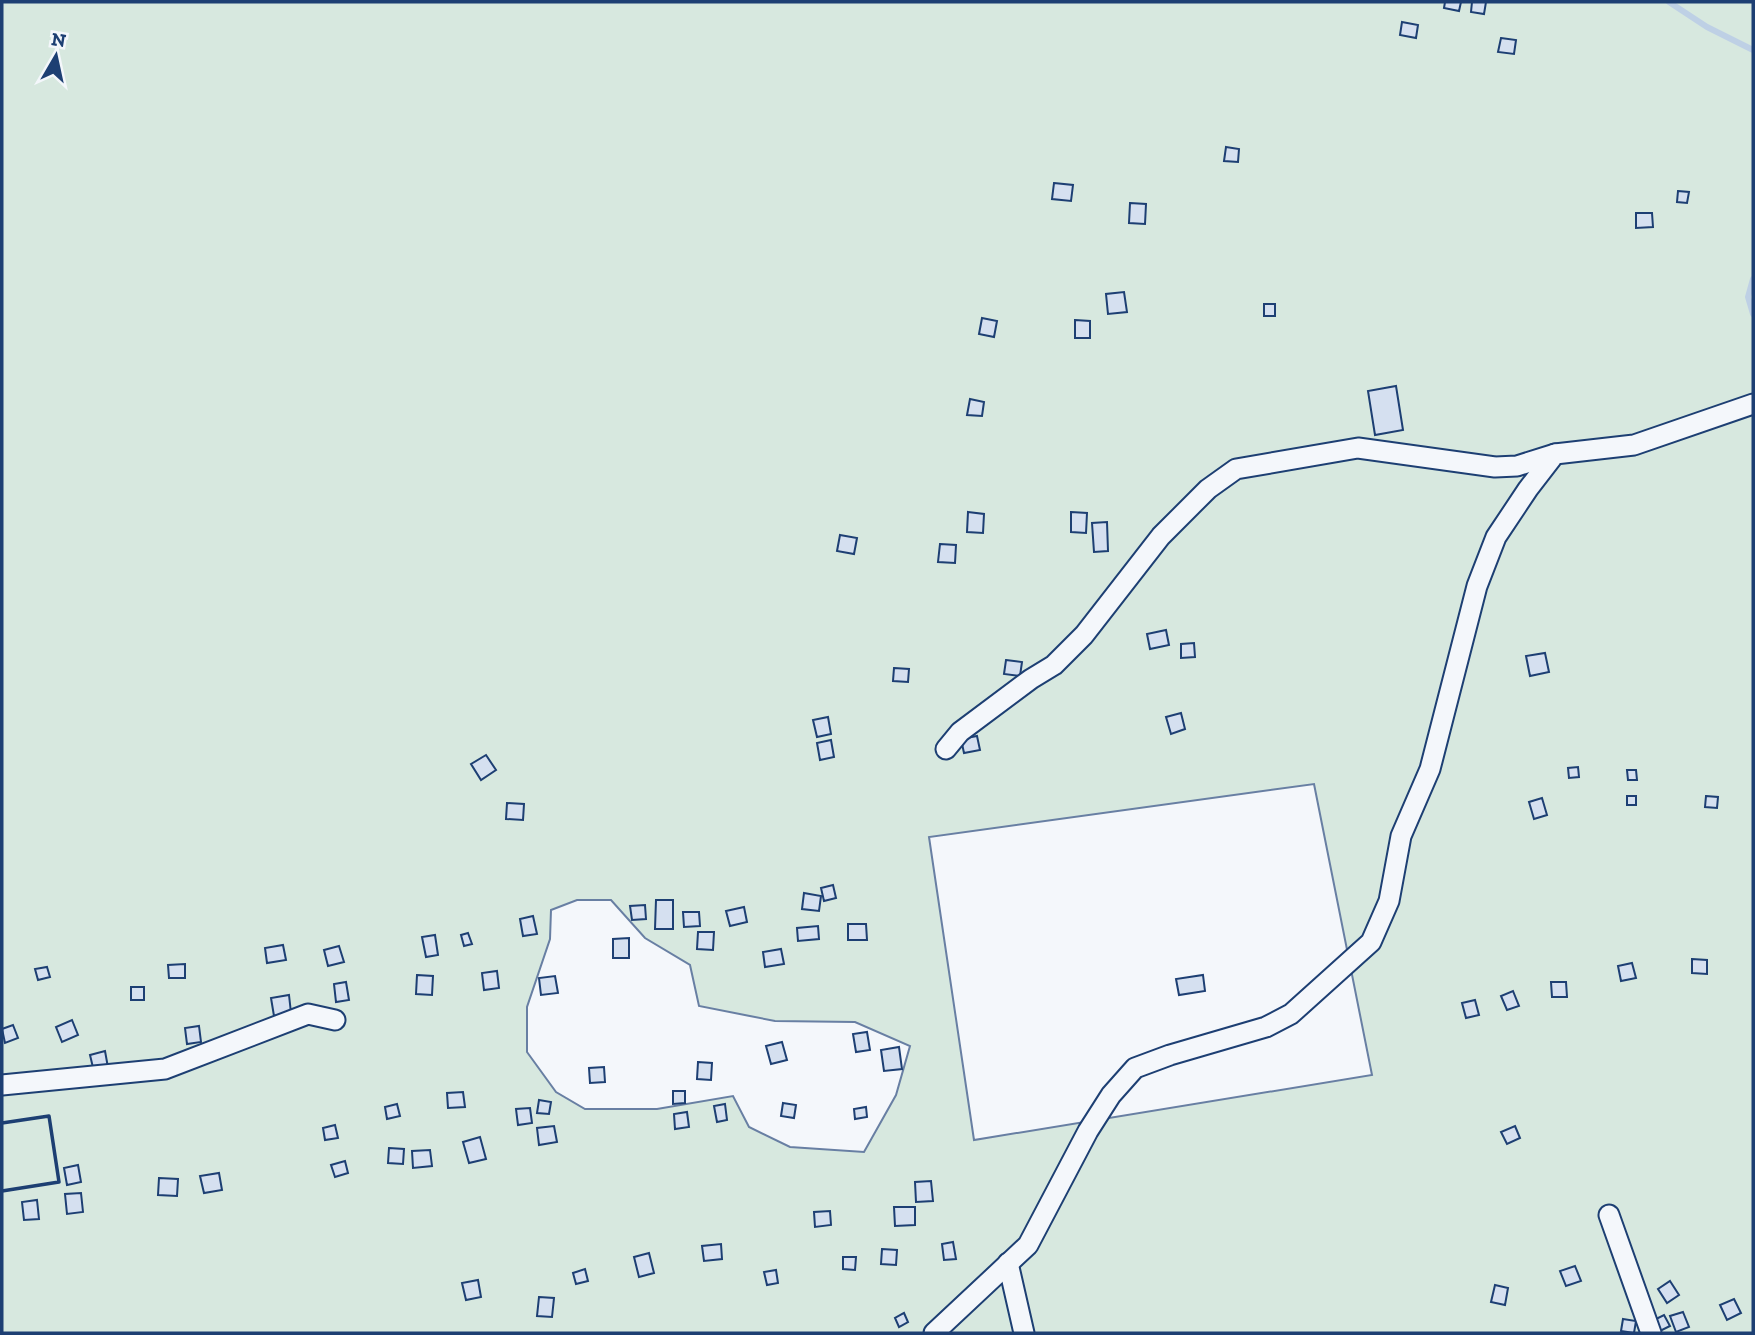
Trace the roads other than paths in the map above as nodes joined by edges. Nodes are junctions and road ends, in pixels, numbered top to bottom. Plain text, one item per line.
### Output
1 (1753, 404) edge
2 (1555, 454) junction
3 (946, 749) dead end
4 (335, 1020) dead end
5 (2, 1085) edge
6 (1609, 1216) dead end
7 (1008, 1263) junction
8 (934, 1333) edge
9 (1024, 1333) edge
10 (1651, 1333) edge

1 - 2 street
2 - 3 street
2 - 7 street
4 - 5 street
6 - 10 street
7 - 8 street
7 - 9 street

